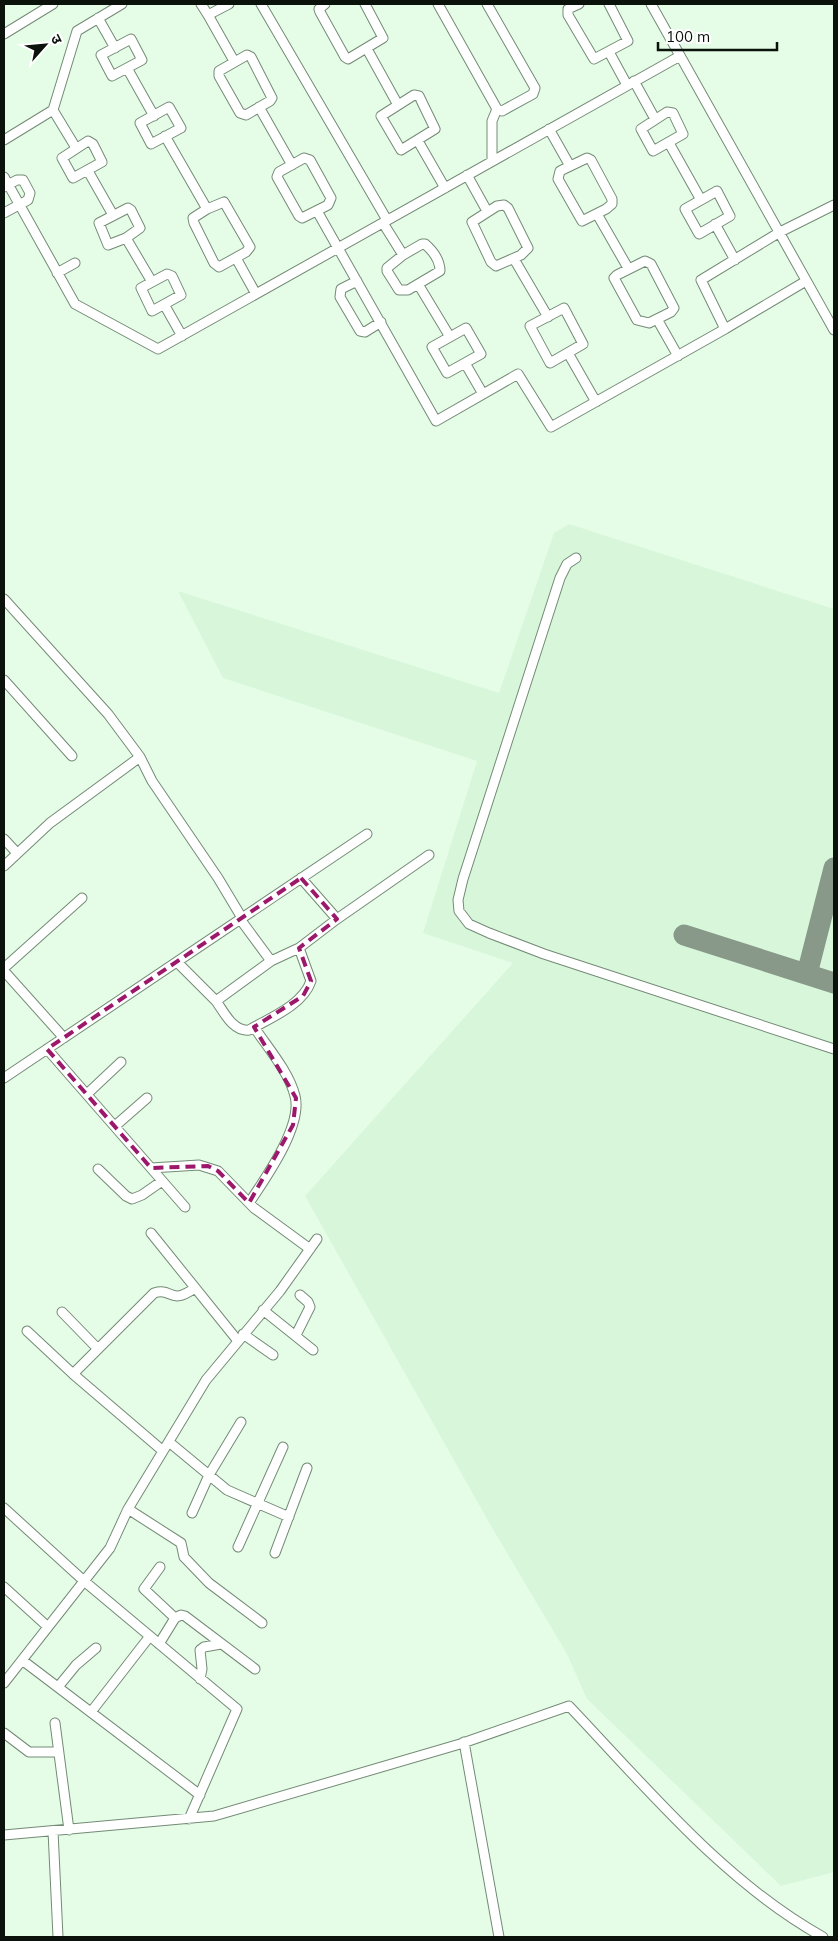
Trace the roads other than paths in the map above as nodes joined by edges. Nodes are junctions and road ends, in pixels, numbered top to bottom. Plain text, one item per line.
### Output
1 (53, 4) edge
2 (122, 4) edge
3 (201, 4) edge
4 (229, 4) edge
5 (261, 4) edge
6 (325, 4) edge
7 (364, 4) edge
8 (438, 4) edge
9 (488, 4) edge
10 (579, 4) edge
11 (609, 4) edge
12 (651, 4) edge
13 (208, 16) junction
14 (98, 18) junction
15 (4, 34) edge
16 (115, 48) junction
17 (367, 50) junction
18 (609, 52) junction
19 (680, 56) junction
20 (234, 61) junction
21 (127, 68) junction
22 (631, 83) junction
23 (398, 105) junction
24 (260, 107) junction
25 (496, 109) junction
26 (53, 110) junction
27 (154, 116) junction
28 (655, 119) junction
29 (549, 129) junction
30 (165, 136) junction
31 (4, 140) edge
32 (418, 141) junction
33 (669, 143) junction
34 (76, 148) junction
35 (492, 161) junction
36 (292, 165) junction
37 (570, 166) junction
38 (88, 171) junction
39 (468, 175) junction
40 (5, 183) edge
41 (445, 188) junction
42 (701, 200) junction
43 (20, 205) junction
44 (834, 205) edge
45 (207, 209) junction
46 (318, 211) junction
47 (488, 211) junction
48 (4, 213) edge
49 (597, 214) junction
50 (113, 215) junction
51 (385, 222) junction
52 (715, 224) junction
53 (780, 232) junction
54 (126, 238) junction
55 (338, 249) junction
56 (403, 256) junction
57 (236, 258) junction
58 (514, 258) junction
59 (735, 260) junction
60 (75, 262) dead end
61 (628, 268) junction
62 (58, 273) junction
63 (357, 281) junction
64 (806, 281) junction
65 (152, 282) junction
66 (418, 284) junction
67 (256, 294) junction
68 (165, 306) junction
69 (548, 317) junction
70 (657, 319) junction
71 (381, 322) junction
72 (726, 329) junction
73 (834, 330) edge
74 (182, 336) junction
75 (450, 337) junction
76 (568, 352) junction
77 (678, 356) junction
78 (465, 363) junction
79 (483, 394) junction
80 (596, 402) junction
81 (576, 558) dead end
82 (4, 599) edge
83 (4, 680) edge
84 (72, 756) dead end
85 (140, 757) junction
86 (368, 834) dead end
87 (4, 839) edge
88 (17, 853) junction
89 (429, 854) dead end
90 (4, 866) edge
91 (301, 878) junction
92 (82, 898) dead end
93 (241, 919) junction
94 (337, 919) junction
95 (299, 948) junction
96 (271, 961) junction
97 (177, 962) junction
98 (4, 969) edge
99 (216, 1001) junction
100 (254, 1027) junction
101 (64, 1038) junction
102 (47, 1049) junction
103 (834, 1050) edge
104 (121, 1062) dead end
105 (4, 1078) edge
106 (87, 1094) junction
107 (147, 1098) dead end
108 (115, 1126) junction
109 (151, 1168) junction
110 (98, 1169) dead end
111 (162, 1181) junction
112 (249, 1203) junction
113 (185, 1207) dead end
114 (151, 1233) dead end
115 (317, 1239) dead end
116 (310, 1249) junction
117 (195, 1288) junction
118 (300, 1295) dead end
119 (263, 1310) junction
120 (62, 1312) dead end
121 (27, 1331) dead end
122 (296, 1335) junction
123 (240, 1337) junction
124 (98, 1349) junction
125 (313, 1350) dead end
126 (273, 1355) dead end
127 (73, 1374) junction
128 (241, 1422) dead end
129 (168, 1442) junction
130 (283, 1447) dead end
131 (163, 1451) junction
132 (308, 1468) dead end
133 (209, 1475) junction
134 (257, 1503) junction
135 (4, 1508) edge
136 (128, 1509) junction
137 (192, 1513) dead end
138 (288, 1517) junction
139 (238, 1547) dead end
140 (275, 1554) dead end
141 (160, 1567) dead end
142 (84, 1581) junction
143 (4, 1587) edge
144 (175, 1618) junction
145 (262, 1623) dead end
146 (48, 1627) junction
147 (150, 1636) junction
148 (159, 1644) junction
149 (221, 1644) junction
150 (96, 1648) dead end
151 (22, 1660) junction
152 (255, 1669) dead end
153 (200, 1678) junction
154 (4, 1683) edge
155 (58, 1687) junction
156 (91, 1712) junction
157 (55, 1723) dead end
158 (4, 1733) edge
159 (464, 1742) junction
160 (58, 1752) junction
161 (200, 1795) junction
162 (189, 1819) junction
163 (69, 1830) junction
164 (53, 1831) junction
165 (4, 1835) edge
166 (58, 1937) edge
167 (499, 1937) edge
168 (823, 1937) edge

1 - 15 street
2 - 14 street
3 - 13 street
4 - 13 street
5 - 51 street
6 - 17 street
7 - 17 street
8 - 25 street
9 - 25 street
10 - 18 street
11 - 18 street
12 - 19 street
13 - 20 street
14 - 16 street
14 - 26 street
16 - 21 street
16 - 21 street
17 - 23 street
18 - 22 street
19 - 22 street
19 - 53 street
20 - 24 street
20 - 24 street
21 - 27 street
22 - 28 street
22 - 29 street
23 - 32 street
23 - 32 street
24 - 36 street
25 - 35 street
26 - 31 street
26 - 34 street
27 - 30 street
27 - 30 street
28 - 33 street
28 - 33 street
29 - 35 street
29 - 37 street
30 - 45 street
32 - 41 street
33 - 42 street
34 - 38 street
34 - 38 street
35 - 39 street
36 - 46 street
36 - 46 street
37 - 49 street
37 - 49 street
38 - 50 street
39 - 41 street
39 - 47 street
40 - 43 street
40 - 43 street
41 - 51 street
42 - 52 street
42 - 52 street
43 - 48 street
43 - 62 street
44 - 53 street
45 - 57 street
45 - 57 street
46 - 55 street
47 - 58 street
47 - 58 street
49 - 61 street
50 - 54 street
50 - 54 street
51 - 55 street
51 - 56 street
52 - 59 street
53 - 59 street
53 - 64 street
54 - 65 street
55 - 63 street
55 - 67 street
56 - 66 street
56 - 66 street
57 - 67 street
58 - 69 street
59 - 72 street
60 - 62 street
61 - 70 street
61 - 70 street
62 - 74 street
63 - 71 street
63 - 71 street
64 - 72 street
64 - 73 street
65 - 68 street
65 - 68 street
66 - 75 street
67 - 74 street
68 - 74 street
69 - 76 street
69 - 76 street
70 - 77 street
71 - 79 street
72 - 77 street
75 - 78 street
75 - 78 street
76 - 80 street
77 - 80 street
78 - 79 street
79 - 80 street
81 - 103 street
82 - 85 street
83 - 84 street
85 - 88 street
85 - 93 street
86 - 91 street
87 - 88 street
88 - 90 street
89 - 94 street
91 - 93 street
91 - 94 street
92 - 98 street
93 - 96 street
93 - 97 street
94 - 95 street
95 - 96 street
95 - 100 street
96 - 99 street
97 - 99 street
97 - 101 street
98 - 101 street
99 - 100 street
100 - 112 street
101 - 102 street
102 - 105 street
102 - 106 street
104 - 106 street
106 - 108 street
107 - 108 street
108 - 109 street
109 - 111 street
109 - 112 street
110 - 111 street
111 - 113 street
112 - 116 street
114 - 117 street
115 - 116 street
116 - 119 street
117 - 123 street
117 - 124 street
118 - 122 street
119 - 122 street
119 - 123 street
120 - 124 street
121 - 127 street
122 - 125 street
123 - 126 street
123 - 129 street
124 - 127 street
127 - 131 street
128 - 133 street
129 - 131 street
129 - 133 street
130 - 134 street
131 - 136 street
132 - 138 street
133 - 134 street
133 - 137 street
134 - 138 street
134 - 139 street
135 - 142 street
136 - 142 street
136 - 145 street
138 - 140 street
141 - 144 street
142 - 146 street
142 - 147 street
143 - 146 street
144 - 148 street
144 - 149 street
146 - 151 street
147 - 148 street
147 - 156 street
148 - 153 street
149 - 152 street
149 - 153 street
150 - 155 street
151 - 154 street
151 - 155 street
153 - 161 street
155 - 156 street
156 - 161 street
157 - 160 street
158 - 160 street
159 - 162 street
159 - 167 street
159 - 168 street
160 - 163 street
161 - 162 street
162 - 163 street
163 - 164 street
164 - 165 street
164 - 166 street

